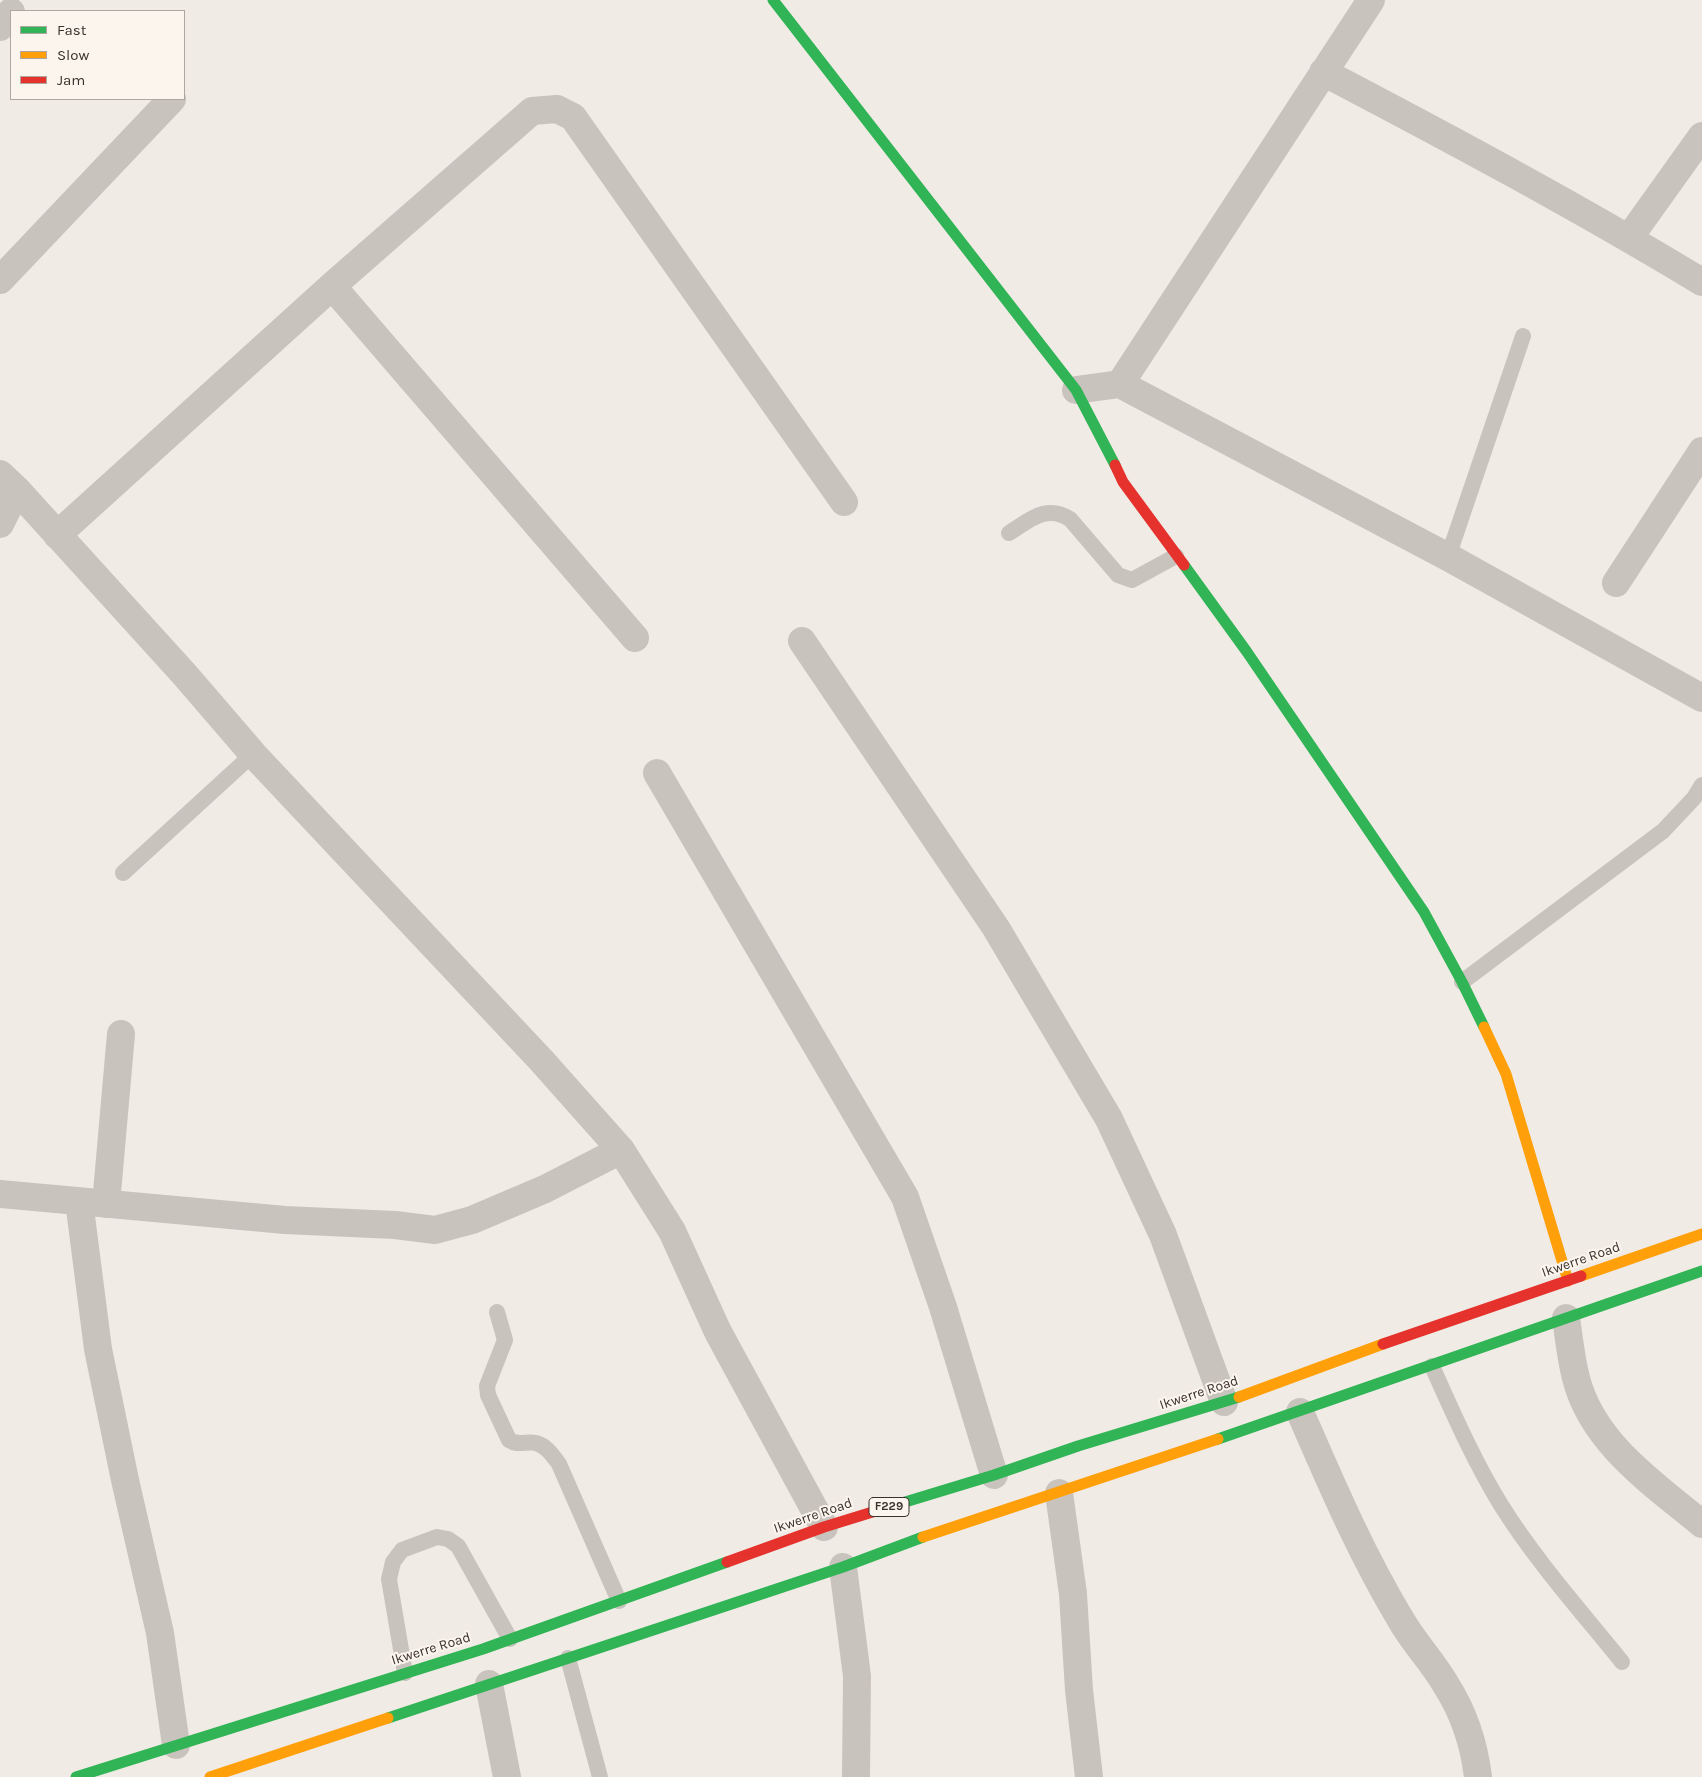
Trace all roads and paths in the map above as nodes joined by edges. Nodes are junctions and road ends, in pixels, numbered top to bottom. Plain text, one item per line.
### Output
1 (773, 0) edge
2 (1371, 0) edge
3 (10, 15) edge
4 (0, 28) edge
5 (1323, 72) junction
6 (171, 100) edge
7 (1702, 136) edge
8 (1629, 238) junction
9 (0, 280) edge
10 (1702, 282) edge
11 (332, 286) junction
12 (1523, 336) dead end
13 (1120, 384) junction
14 (1076, 390) junction
15 (1702, 451) edge
16 (8, 482) edge
17 (844, 502) dead end
18 (0, 524) edge
19 (1009, 533) dead end
20 (57, 534) junction
21 (1176, 556) junction
22 (1448, 557) junction
23 (1616, 583) dead end
24 (635, 638) dead end
25 (802, 641) dead end
26 (1702, 698) edge
27 (253, 754) junction
28 (657, 773) dead end
29 (1702, 785) edge
30 (123, 873) dead end
31 (1462, 982) junction
32 (121, 1034) dead end
33 (621, 1150) junction
34 (0, 1194) edge
35 (92, 1202) junction
36 (1702, 1234) edge
37 (1702, 1271) edge
38 (1568, 1281) junction
39 (497, 1312) dead end
40 (1566, 1318) junction
41 (1432, 1366) junction
42 (1224, 1402) junction
43 (1300, 1412) junction
44 (994, 1475) junction
45 (1059, 1493) junction
46 (1702, 1524) edge
47 (824, 1528) junction
48 (843, 1567) junction
49 (619, 1601) junction
50 (510, 1639) junction
51 (568, 1658) junction
52 (1622, 1662) dead end
53 (405, 1673) junction
54 (489, 1684) junction
55 (176, 1745) junction
56 (76, 1777) edge
57 (210, 1777) edge
58 (507, 1777) edge
59 (600, 1777) edge
60 (856, 1777) edge
61 (1089, 1777) edge
62 (1478, 1777) edge

1 - 14 main road
2 - 5 street
3 - 4 street
5 - 8 street
5 - 13 street
6 - 9 street
7 - 8 street
8 - 10 street
11 - 17 street
11 - 20 street
11 - 24 street
12 - 22 lane
13 - 14 street
13 - 22 street
14 - 21 main road
15 - 23 street
16 - 18 street
16 - 20 street
19 - 21 lane
20 - 27 street
21 - 31 main road
22 - 26 street
25 - 42 street
27 - 30 lane
27 - 33 street
28 - 44 street
29 - 31 lane
31 - 38 main road
32 - 35 street
33 - 35 street
33 - 47 street
34 - 35 street
35 - 55 street
36 - 38 main road, Ikwerre Road / F229
37 - 40 main road
38 - 42 main road, Ikwerre Road / F229
39 - 49 lane
40 - 41 main road
40 - 46 street
41 - 43 main road
41 - 52 lane
42 - 44 main road, Ikwerre Road / F229
43 - 45 main road
43 - 62 street
44 - 47 main road, Ikwerre Road / F229
45 - 48 main road
45 - 61 street
47 - 49 main road, Ikwerre Road / F229
48 - 51 main road
48 - 60 street
49 - 50 main road, Ikwerre Road / F229
50 - 53 main road, Ikwerre Road / F229
50 - 53 lane
51 - 54 main road
51 - 59 lane
53 - 55 main road, Ikwerre Road / F229
54 - 57 main road
54 - 58 street
55 - 56 main road, Ikwerre Road / F229

